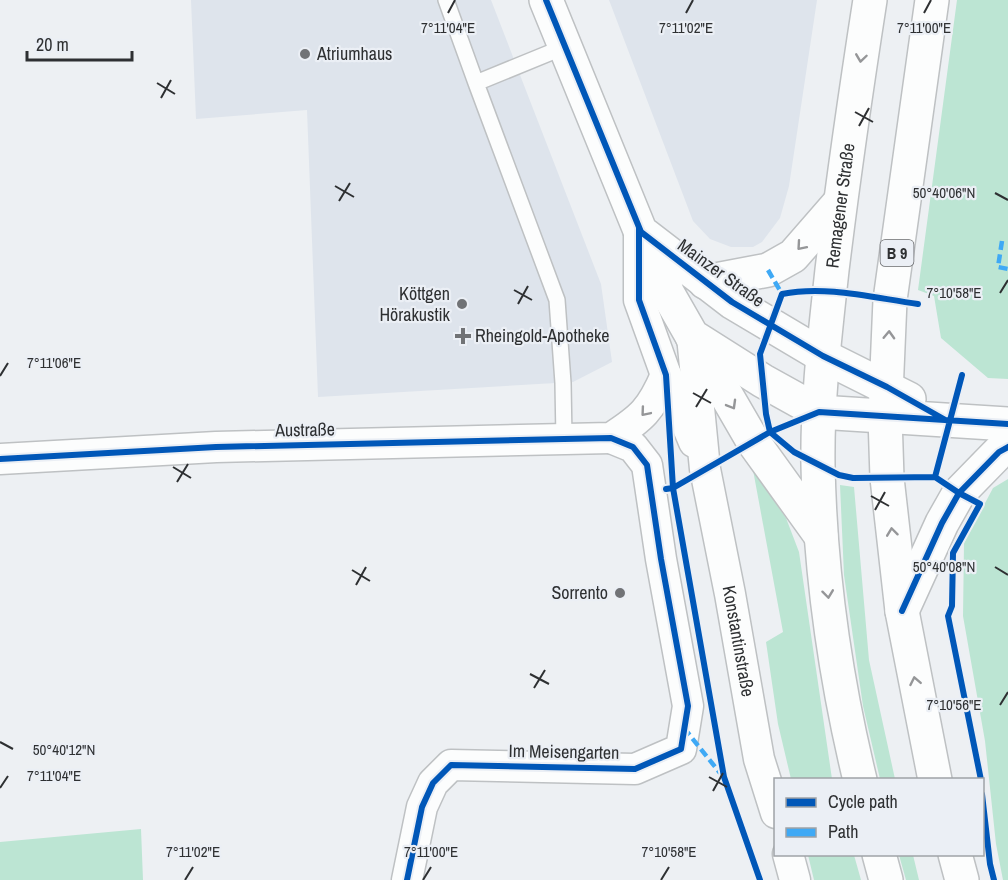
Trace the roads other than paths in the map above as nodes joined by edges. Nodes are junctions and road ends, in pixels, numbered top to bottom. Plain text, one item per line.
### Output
1 (446, 0) edge
2 (546, 0) edge
3 (870, 0) edge
4 (932, 0) edge
5 (564, 47) junction
6 (476, 83) junction
7 (840, 202) junction
8 (640, 230) junction
9 (705, 282) junction
10 (693, 336) junction
11 (823, 356) junction
12 (666, 375) junction
13 (886, 402) junction
14 (819, 412) junction
15 (1008, 424) edge
16 (611, 438) junction
17 (564, 439) junction
18 (1008, 447) edge
19 (0, 457) edge
20 (705, 469) junction
21 (821, 536) junction
22 (902, 611) junction
23 (860, 778) edge
24 (936, 778) edge
25 (774, 807) edge
26 (788, 856) edge
27 (879, 856) edge
28 (955, 856) edge
29 (407, 880) edge
30 (795, 880) edge
31 (886, 880) edge
32 (962, 880) edge

1 - 6 lane
2 - 5 main road, Mainzer Straße
3 -> 7 main road, Remagener Straße
13 -> 4 main road, B 9
5 - 6 lane
5 - 8 main road, Mainzer Straße
6 - 17 lane
7 -> 9 main road
7 - 11 main road, Remagener Straße
8 - 9 main road, Mainzer Straße
8 - 10 main road, Mainzer Straße
8 - 12 street, Mainzer Straße
9 - 11 main road, Mainzer Straße
10 - 14 main road, Mainzer Straße
10 - 20 street, Konstantinstraße
10 -> 21 main road
11 - 13 main road, Mainzer Straße
11 - 14 main road, Remagener Straße
12 -> 16 street
12 - 20 street, Konstantinstraße
13 - 14 main road, Mainzer Straße
13 - 15 main road
22 -> 13 main road, B 9
14 - 21 main road
16 - 17 street, Austraße
16 - 29 street, Im Meisengarten
17 - 19 street, Austraße
18 - 22 main road
20 - 25 street, Konstantinstraße
21 -> 23 main road
24 -> 22 main road, B 9
26 - 30 street
27 - 31 main road
28 - 32 main road

